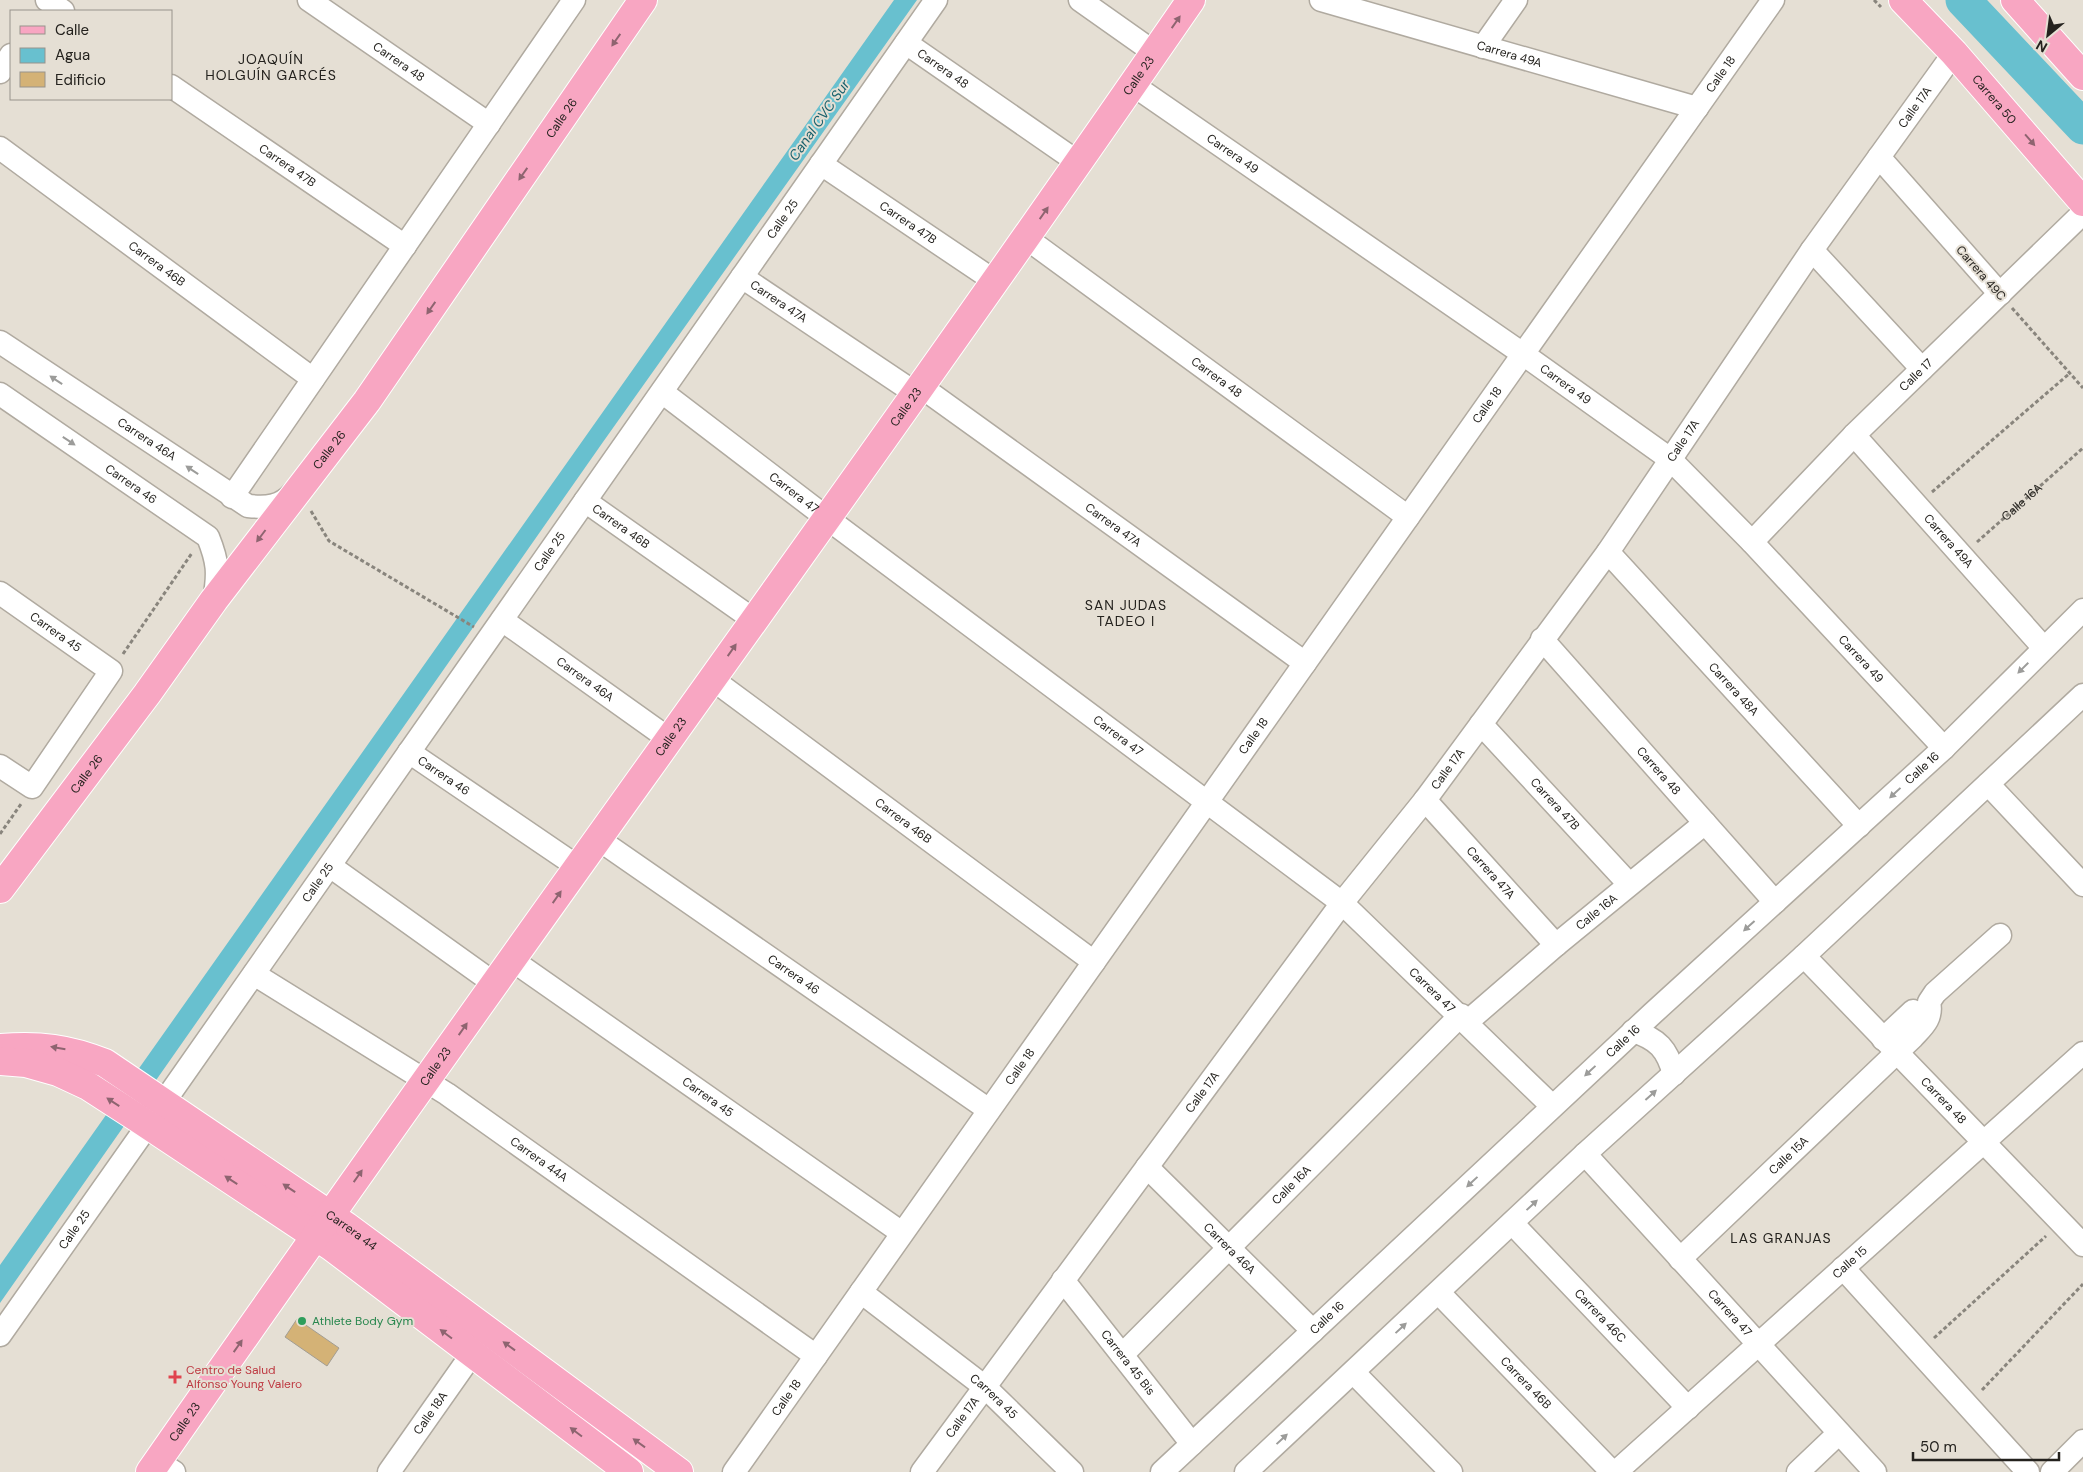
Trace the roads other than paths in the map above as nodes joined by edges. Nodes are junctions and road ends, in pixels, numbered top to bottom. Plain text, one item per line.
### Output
1 (48, 0) edge
2 (309, 0) edge
3 (643, 0) edge
4 (936, 0) edge
5 (1080, 0) edge
6 (1191, 0) edge
7 (1321, 0) edge
8 (1516, 0) edge
9 (1773, 0) edge
10 (1903, 0) edge
11 (2015, 0) edge
12 (566, 3) edge
13 (62, 10) edge
14 (906, 43) junction
15 (1483, 47) junction
16 (1155, 53) junction
17 (1954, 53) junction
18 (10, 57) edge
19 (0, 72) edge
20 (2083, 76) edge
21 (1133, 85) junction
22 (172, 87) edge
23 (1697, 108) junction
24 (489, 124) junction
25 (0, 148) edge
26 (1879, 157) junction
27 (1079, 163) junction
28 (821, 164) junction
29 (2083, 202) edge
30 (2083, 213) edge
31 (1026, 238) junction
32 (405, 246) junction
33 (1812, 250) junction
34 (742, 277) junction
35 (996, 282) junction
36 (2000, 294) junction
37 (0, 342) edge
38 (1523, 354) junction
39 (1922, 369) junction
40 (313, 379) junction
41 (917, 390) junction
42 (662, 392) junction
43 (0, 394) edge
44 (1854, 435) junction
45 (1670, 459) junction
46 (297, 489) junction
47 (232, 497) junction
48 (585, 501) junction
49 (1408, 517) junction
50 (827, 518) junction
51 (1752, 542) junction
52 (1608, 552) junction
53 (0, 593) edge
54 (214, 600) junction
55 (2083, 610) edge
56 (502, 620) junction
57 (754, 620) junction
58 (1542, 639) junction
59 (2043, 647) junction
60 (1305, 663) junction
61 (712, 679) junction
62 (2083, 695) edge
63 (1481, 724) junction
64 (669, 738) junction
65 (1944, 748) junction
66 (409, 752) junction
67 (0, 766) edge
68 (1988, 784) junction
69 (1425, 800) junction
70 (1206, 803) junction
71 (1705, 823) junction
72 (1859, 826) junction
73 (598, 839) junction
74 (330, 866) junction
75 (578, 867) junction
76 (1628, 884) junction
77 (2083, 885) edge
78 (0, 889) edge
79 (1775, 902) junction
80 (1342, 903) junction
81 (2000, 935) dead end
82 (1556, 945) junction
83 (1804, 956) junction
84 (512, 960) junction
85 (1094, 962) junction
86 (254, 974) junction
87 (495, 984) junction
88 (1913, 1011) dead end
89 (1652, 1014) junction
90 (1464, 1018) junction
91 (1633, 1031) junction
92 (1890, 1046) junction
93 (0, 1048) edge
94 (2083, 1053) edge
95 (1693, 1056) junction
96 (0, 1061) edge
97 (1674, 1074) junction
98 (425, 1081) junction
99 (159, 1099) junction
100 (1552, 1106) junction
101 (989, 1110) junction
102 (144, 1122) junction
103 (1984, 1142) junction
104 (1585, 1154) junction
105 (1147, 1167) junction
106 (1512, 1223) junction
107 (323, 1225) junction
108 (902, 1234) junction
109 (2083, 1245) edge
110 (1229, 1248) junction
111 (1680, 1259) junction
112 (1843, 1268) junction
113 (1063, 1280) junction
114 (861, 1292) junction
115 (1439, 1293) junction
116 (1313, 1331) junction
117 (0, 1335) edge
118 (1758, 1344) junction
119 (472, 1354) junction
120 (1122, 1355) junction
121 (816, 1356) junction
122 (1354, 1373) junction
123 (985, 1387) junction
124 (1688, 1408) junction
125 (1839, 1433) junction
126 (2083, 1441) edge
127 (1192, 1444) junction
128 (160, 1468) edge
129 (1447, 1471) edge
130 (389, 1472) edge
131 (629, 1472) edge
132 (678, 1472) edge
133 (734, 1472) edge
134 (922, 1472) edge
135 (1072, 1472) edge
136 (1162, 1472) edge
137 (1246, 1472) edge
138 (1612, 1472) edge
139 (1616, 1472) edge
140 (1798, 1472) edge
141 (1875, 1472) edge
142 (2028, 1472) edge
143 (2052, 1472) edge

1 - 13 street
2 - 24 street, Carrera 48
3 -> 46 main road, Calle 26
4 - 14 street, Calle 25
5 - 16 street
16 -> 6 main road, Calle 23
7 - 15 street, Carrera 49A
8 - 15 street
9 - 23 street, Calle 18
10 - 17 main road, Carrera 50
11 - 20 main road
12 - 24 street
14 - 27 street, Carrera 48
14 - 28 street, Calle 25
15 - 23 street, Carrera 49A
16 - 21 main road, Calle 23
17 - 26 street, Calle 17A
17 -> 29 main road, Carrera 50
18 - 19 street
21 - 27 main road, Calle 23
21 - 38 street, Carrera 49
22 - 32 street, Carrera 47B
23 - 38 street, Calle 18
24 - 32 street
25 - 40 street, Carrera 46B
26 - 33 street, Calle 17A
26 - 36 street, Carrera 49C
31 -> 27 main road, Calle 23
28 - 34 street, Calle 25
28 - 35 street, Carrera 47B
30 - 36 street, Calle 17
31 - 35 main road, Calle 23
31 - 49 street, Carrera 48
32 - 40 street
33 - 39 street
33 - 45 street, Calle 17A
34 - 41 street, Carrera 47A
34 - 42 street, Calle 25
35 - 41 main road, Calle 23
36 - 39 street, Calle 17
47 -> 37 street, Carrera 46A
38 - 45 street, Carrera 49
38 - 49 street, Calle 18
39 - 44 street, Calle 17
40 - 47 street
41 - 50 main road, Calle 23
41 - 60 street, Carrera 47A
42 - 48 street, Calle 25
42 - 50 street, Carrera 47
43 -> 54 street, Carrera 46
44 - 51 street, Calle 17
44 - 59 street, Carrera 49A
45 - 51 street, Carrera 49
45 - 52 street, Calle 17A
46 - 47 street, Carrera 46A
46 -> 54 main road, Calle 26
48 - 56 street, Calle 25
48 - 57 street, Carrera 46B
49 - 60 street, Calle 18
50 - 57 main road, Calle 23
50 - 70 street, Carrera 47
51 - 65 street, Carrera 49
52 - 58 street, Calle 17A
52 - 72 street, Carrera 48A
53 - 67 street, Carrera 45
54 - 78 main road, Calle 26
55 - 59 street, Calle 16
56 - 64 street, Carrera 46A
56 - 66 street, Calle 25
61 -> 57 main road, Calle 23
58 - 63 street, Calle 17A
58 - 71 street, Carrera 48
59 -> 65 street, Calle 16
60 - 70 street, Calle 18
61 - 64 main road, Calle 23
61 - 85 street, Carrera 46B
62 - 68 street
63 - 69 street, Calle 17A
63 - 76 street, Carrera 47B
64 - 73 main road, Calle 23
65 -> 72 street, Calle 16
66 - 74 street, Calle 25
66 - 75 street, Carrera 46
68 - 77 street
68 - 83 street
69 - 80 street, Calle 17A
69 - 82 street, Carrera 47A
70 - 80 street, Carrera 47
70 - 85 street, Calle 18
71 - 76 street, Calle 16A
71 - 79 street, Carrera 48
72 - 79 street, Calle 16
73 - 75 main road, Calle 23
73 - 101 street, Carrera 46
74 - 86 street, Calle 25
74 - 87 street
84 -> 75 main road, Calle 23
76 - 82 street, Calle 16A
79 -> 89 street, Calle 16
80 - 90 street, Carrera 47
80 - 105 street, Calle 17A
81 - 92 street
82 - 90 street, Calle 16A
83 - 92 street, Carrera 48
83 - 95 street
84 - 87 main road, Calle 23
84 - 108 street, Carrera 45
85 - 101 street, Calle 18
86 - 98 street, Carrera 44A
86 - 99 street, Calle 25
98 -> 87 main road, Calle 23
88 - 92 street
89 - 91 street, Calle 16
89 - 95 street
90 - 100 street, Carrera 47
90 - 110 street, Calle 16A
91 - 97 street
91 -> 100 street, Calle 16
92 - 103 street, Carrera 48
92 - 111 street, Calle 15A
99 -> 93 main road, Carrera 44
94 - 103 street, Calle 15
95 - 97 street
102 -> 96 main road, Carrera 44
104 -> 97 street
107 -> 98 main road, Calle 23
98 - 121 street, Carrera 44A
107 -> 99 main road, Carrera 44
100 -> 116 street, Calle 16
101 - 108 street, Calle 18
107 -> 102 main road, Carrera 44
102 - 117 street, Calle 25
103 - 109 street, Carrera 48
103 - 112 street, Calle 15
106 -> 104 street
104 - 111 street, Carrera 47
105 - 110 street, Carrera 46A
105 - 113 street, Calle 17A
106 - 115 street
106 - 124 street, Carrera 46C
119 -> 107 main road, Carrera 44
128 -> 107 main road, Calle 23
132 -> 107 main road, Carrera 44
108 - 114 street, Calle 18
110 - 116 street, Carrera 46A
110 - 120 street, Calle 16A
111 - 118 street, Carrera 47
112 - 118 street, Calle 15
112 - 142 street
113 - 120 street, Carrera 45 Bis
113 - 123 street, Calle 17A
114 - 121 street, Calle 18
114 - 123 street, Carrera 45
122 -> 115 street
115 - 138 street, Carrera 46B
116 - 127 street, Calle 16
118 - 124 street, Calle 15
118 - 125 street, Carrera 47
119 - 130 street, Calle 18A
131 -> 119 main road, Carrera 44
120 - 127 street, Carrera 45 Bis
121 - 133 street, Calle 18
122 - 129 street
137 -> 122 street
123 - 134 street, Calle 17A
123 - 135 street, Carrera 45
124 - 139 street, Calle 15
125 - 140 street
125 - 141 street, Carrera 47
126 - 143 street
127 - 136 street, Calle 16

